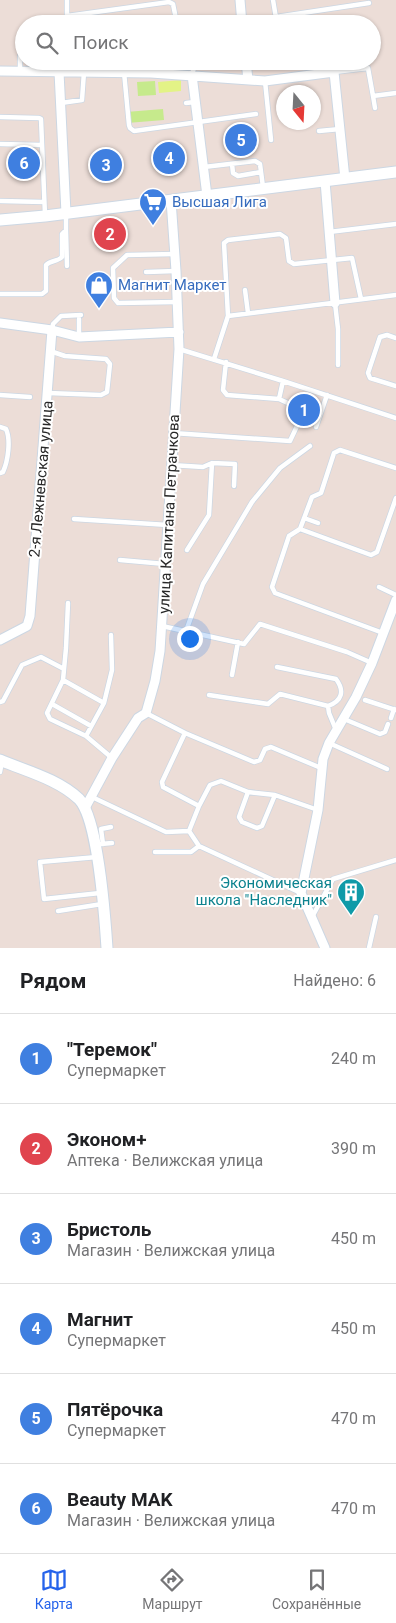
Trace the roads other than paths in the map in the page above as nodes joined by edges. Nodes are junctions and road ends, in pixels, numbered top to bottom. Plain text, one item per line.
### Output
1 (67, 0) edge
2 (240, 0) edge
3 (273, 0) edge
4 (369, 3) dead end
5 (67, 15) edge
6 (74, 15) edge
7 (175, 15) edge
8 (241, 15) edge
9 (276, 15) edge
10 (289, 15) edge
11 (193, 70) edge
12 (247, 70) edge
13 (351, 70) edge
14 (368, 70) edge
15 (0, 72) edge
16 (20, 72) joint
17 (59, 72) junction
18 (84, 72) junction
19 (124, 72) junction
20 (334, 72) junction
21 (192, 75) junction
22 (248, 80) junction
23 (265, 81) junction
24 (396, 93) edge
25 (373, 96) junction
26 (60, 102) junction
27 (375, 108) dead end
28 (256, 114) dead end
29 (0, 117) edge
30 (198, 122) junction
31 (340, 129) junction
32 (319, 131) dead end
33 (270, 140) dead end
34 (0, 144) edge
35 (42, 145) junction
36 (232, 164) junction
37 (204, 167) junction
38 (261, 172) junction
39 (396, 172) edge
40 (345, 179) junction
41 (325, 181) junction
42 (263, 189) junction
43 (207, 196) junction
44 (170, 200) junction
45 (0, 201) edge
46 (44, 202) junction
47 (66, 213) junction
48 (45, 216) junction
49 (0, 220) edge
50 (396, 224) edge
51 (66, 230) junction
52 (329, 232) junction
53 (175, 254) junction
54 (332, 260) junction
55 (67, 266) dead end
56 (176, 271) junction
57 (146, 272) dead end
58 (245, 290) dead end
59 (0, 294) edge
60 (396, 295) edge
61 (361, 299) junction
62 (177, 302) junction
63 (335, 302) junction
64 (248, 313) junction
65 (228, 316) junction
66 (0, 323) edge
67 (52, 330) junction
68 (178, 332) junction
69 (79, 337) junction
70 (396, 338) edge
71 (179, 349) junction
72 (50, 351) junction
73 (214, 359) junction
74 (226, 362) junction
75 (338, 365) dead end
76 (284, 381) junction
77 (396, 386) edge
78 (48, 393) junction
79 (0, 395) edge
80 (327, 395) junction
81 (30, 397) dead end
82 (279, 399) junction
83 (396, 418) edge
84 (0, 427) edge
85 (316, 427) dead end
86 (173, 433) junction
87 (310, 446) dead end
88 (212, 463) junction
89 (171, 465) junction
90 (396, 468) edge
91 (0, 473) edge
92 (234, 486) dead end
93 (396, 498) edge
94 (304, 518) junction
95 (74, 519) dead end
96 (318, 523) dead end
97 (168, 525) junction
98 (300, 529) junction
99 (187, 550) dead end
100 (120, 560) dead end
101 (166, 564) junction
102 (379, 587) dead end
103 (396, 595) edge
104 (396, 600) edge
105 (68, 603) dead end
106 (162, 626) junction
107 (186, 631) junction
108 (383, 633) junction
109 (112, 635) dead end
110 (0, 640) edge
111 (238, 642) junction
112 (372, 663) junction
113 (277, 667) dead end
114 (64, 669) junction
115 (232, 675) dead end
116 (63, 680) junction
117 (209, 695) dead end
118 (365, 700) dead end
119 (0, 702) edge
120 (104, 703) junction
121 (52, 704) junction
122 (328, 706) junction
123 (395, 709) edge
124 (146, 713) junction
125 (391, 718) dead end
126 (344, 719) junction
127 (388, 724) dead end
128 (91, 726) junction
129 (336, 730) junction
130 (185, 732) junction
131 (86, 736) junction
132 (329, 743) junction
133 (112, 758) junction
134 (1, 764) edge
135 (321, 768) junction
136 (387, 769) dead end
137 (248, 792) junction
138 (275, 795) junction
139 (92, 797) junction
140 (199, 806) junction
141 (85, 808) junction
142 (318, 810) junction
143 (111, 827) dead end
144 (189, 831) junction
145 (112, 843) dead end
146 (98, 844) junction
147 (199, 846) junction
148 (155, 852) dead end
149 (96, 857) junction
150 (396, 860) edge
151 (301, 893) junction
152 (103, 899) junction
153 (58, 911) dead end
154 (376, 917) dead end
155 (311, 919) junction
156 (108, 948) edge
157 (325, 948) edge
158 (369, 948) edge

1 - 5 lane
2 - 8 street
3 - 9 lane
4 - 10 lane
6 - 7 lane
11 - 21 lane
12 - 22 street
13 - 20 lane
14 - 25 lane
15 - 16 street
16 - 17 street
17 - 18 street
17 - 26 street
18 - 19 street
18 - 26 lane
19 - 21 street
19 - 30 lane
20 - 23 street
20 - 31 street
21 - 22 street
21 - 30 street
22 - 23 street
23 - 33 lane
24 - 25 lane
25 - 27 lane
26 - 47 street
28 - 30 lane
29 - 35 lane
30 - 37 street
31 - 32 lane
31 - 40 street
34 - 35 lane
35 - 46 lane
36 - 37 lane
36 - 38 lane
36 - 38 lane
37 - 43 street
38 - 42 lane
39 - 40 main road
40 - 41 main road
41 - 42 main road
41 - 52 street
42 - 43 main road
43 - 44 main road
44 - 47 main road
44 - 53 street, улица Капитана Петрачкова
45 - 46 lane
46 - 48 lane
47 - 48 main road
47 - 51 lane
48 - 49 main road
50 - 52 lane
51 - 55 lane
51 - 59 lane
52 - 54 street
53 - 56 street, улица Капитана Петрачкова
53 - 62 lane
54 - 61 lane
54 - 63 street
54 - 65 lane
56 - 57 lane
56 - 62 street, улица Капитана Петрачкова
58 - 64 lane
60 - 61 lane
61 - 63 lane
62 - 68 street, улица Капитана Петрачкова
63 - 64 lane
63 - 75 lane
64 - 65 lane
65 - 73 lane
66 - 67 street
67 - 69 street
67 - 69 lane
67 - 72 street, 2-я Лежневская улица
68 - 69 street
68 - 71 street, улица Капитана Петрачкова
70 - 77 lane
71 - 73 lane
71 - 86 street, улица Капитана Петрачкова
72 - 78 street, 2-я Лежневская улица
72 - 78 lane
73 - 74 lane
74 - 76 lane
74 - 82 lane
76 - 80 lane
76 - 82 lane
78 - 110 street, 2-я Лежневская улица
79 - 81 lane
80 - 83 lane
80 - 85 lane
82 - 86 lane
84 - 91 lane
86 - 89 street, улица Капитана Петрачкова
87 - 107 lane
88 - 89 lane
88 - 92 lane
88 - 99 lane
89 - 97 street, улица Капитана Петрачкова
90 - 94 lane
93 - 98 lane
94 - 96 lane
94 - 98 lane
95 - 97 lane
97 - 101 street, улица Капитана Петрачкова
98 - 108 lane
100 - 101 lane
101 - 106 street, улица Капитана Петрачкова
102 - 103 lane
104 - 108 street
105 - 114 lane
106 - 107 lane
106 - 124 street, улица Капитана Петрачкова
107 - 111 lane
108 - 112 street
109 - 120 lane
111 - 112 lane
111 - 115 lane
112 - 126 street
113 - 122 lane
114 - 116 lane
114 - 119 lane
116 - 120 lane
116 - 121 lane
117 - 122 lane
118 - 123 lane
120 - 128 lane
121 - 128 lane
121 - 131 lane
122 - 129 lane
123 - 125 lane
124 - 130 lane
124 - 133 street, улица Капитана Петрачкова
126 - 127 lane
126 - 129 street
128 - 131 lane
129 - 132 street
130 - 135 lane
130 - 140 lane
131 - 133 lane
132 - 135 street
132 - 136 lane
133 - 139 street, улица Капитана Петрачкова
134 - 141 main road
135 - 142 street
137 - 138 lane
137 - 138 lane
137 - 140 lane
138 - 142 lane
139 - 141 street, улица Капитана Петрачкова
139 - 144 lane
140 - 144 lane
141 - 146 main road
142 - 151 street
143 - 146 lane
144 - 147 lane
145 - 146 lane
146 - 149 main road
147 - 148 lane
147 - 151 lane
149 - 152 main road
149 - 152 lane
150 - 155 lane
151 - 155 street
152 - 153 lane
152 - 156 main road
154 - 158 lane
155 - 157 street

